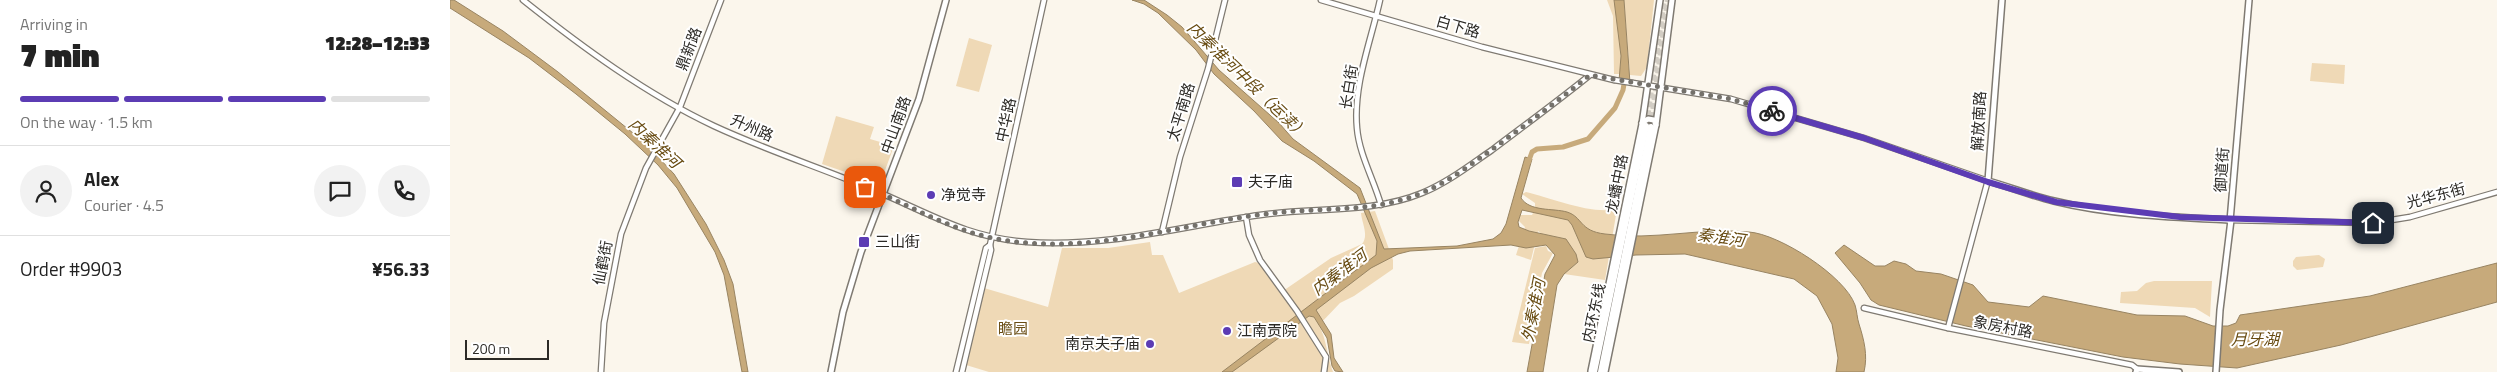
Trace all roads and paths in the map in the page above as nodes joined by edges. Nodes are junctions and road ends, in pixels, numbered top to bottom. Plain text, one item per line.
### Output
1 (523, 0) edge
2 (721, 0) edge
3 (946, 0) edge
4 (1044, 0) edge
5 (1225, 0) edge
6 (1320, 0) edge
7 (1380, 0) edge
8 (1660, 0) edge
9 (1672, 0) edge
10 (2002, 0) edge
11 (2250, 0) edge
12 (1376, 16) junction
13 (1654, 38) junction
14 (1667, 40) junction
15 (1590, 75) junction
16 (1647, 86) junction
17 (1661, 88) junction
18 (680, 107) junction
19 (1648, 126) junction
20 (1988, 182) junction
21 (2497, 192) edge
22 (883, 194) junction
23 (1381, 205) junction
24 (1246, 217) junction
25 (2180, 217) joint
26 (2222, 220) joint
27 (2230, 220) junction
28 (1162, 232) junction
29 (1627, 232) junction
30 (992, 238) junction
31 (990, 245) junction
32 (1616, 251) joint
33 (1623, 257) junction
34 (1610, 279) junction
35 (1624, 282) junction
36 (1612, 306) junction
37 (1864, 308) dead end
38 (1948, 328) junction
39 (1600, 360) junction
40 (2136, 371) edge
41 (601, 372) edge
42 (831, 372) edge
43 (956, 372) edge
44 (962, 372) edge
45 (1324, 372) edge
46 (1593, 372) edge
47 (1601, 372) edge
48 (1605, 372) edge
49 (2179, 372) edge
50 (2216, 372) edge

1 - 18 main road, 升州路
2 - 18 main road, 鼎新路
3 - 22 main road, 中山南路
4 - 30 main road, 中华路
5 - 28 main road, 太平南路
6 - 12 main road, 白下路
7 - 12 main road, 长白街
8 - 13 main road, 龙蟠中路
9 - 14 main road, 龙蟠中路
10 - 20 main road, 解放南路
11 - 27 main road, 御道街
12 - 15 main road, 白下路
12 - 23 main road, 长白街
13 - 14 main road
13 - 16 main road, 龙蟠中路
14 - 17 main road, 龙蟠中路
15 - 16 main road, 白下路, bridge
15 - 23 main road, 升州路
16 - 17 main road, 白下路
16 - 19 main road, 龙蟠中路
17 - 19 main road, 龙蟠中路
17 - 20 main road, 白下路
18 - 22 main road, 升州路
18 - 41 main road, 仙鹤街
19 - 29 highway
19 - 29 main road, 龙蟠中路
20 - 25 main road, 白下路
20 - 38 main road, 解放南路
21 - 27 main road, 光华东街
22 - 30 main road, 升州路
22 - 42 main road, 中山南路
23 - 24 main road, 升州路
24 - 28 main road, 升州路
24 - 45 main road
25 - 26 main road
26 - 27 main road, 光华东街
27 - 50 main road, 御道街
28 - 30 main road, 升州路
29 - 32 highway
29 - 33 highway, 内环东线
30 - 31 main road, 中华路
31 - 43 main road, 中华路
31 - 44 main road, 中华路
32 - 33 main road
33 - 34 main road
33 - 35 main road
33 - 36 highway, 内环东线
34 - 36 highway
34 - 46 main road
35 - 36 highway
35 - 48 main road
36 - 39 highway, 内环东线
37 - 38 main road, 象房村路
38 - 40 main road, 象房村路
39 - 46 highway, 内环东线
39 - 47 highway, 内环东线
40 - 49 main road

